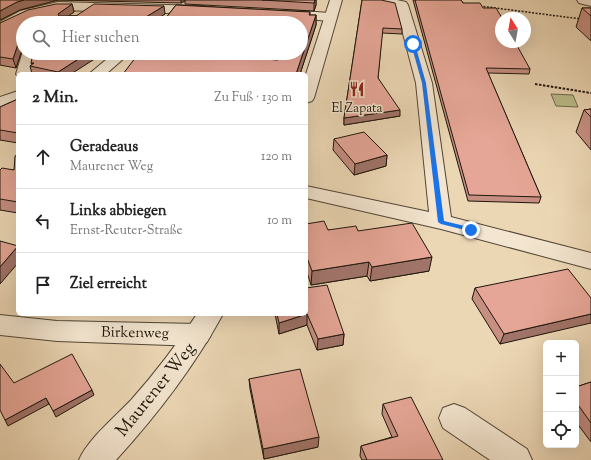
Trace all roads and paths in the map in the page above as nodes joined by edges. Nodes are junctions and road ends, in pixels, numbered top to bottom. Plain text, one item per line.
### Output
1 (336, 0) edge
2 (381, 0) edge
3 (583, 0) edge
4 (591, 2) edge
5 (166, 4) edge
6 (93, 6) junction
7 (480, 6) edge
8 (219, 11) edge
9 (275, 14) edge
10 (21, 16) edge
11 (78, 16) edge
12 (157, 16) edge
13 (330, 16) junction
14 (16, 19) edge
15 (583, 20) edge
16 (0, 27) edge
17 (27, 60) edge
18 (115, 60) edge
19 (24, 72) edge
20 (100, 72) edge
21 (535, 84) dead end
22 (308, 91) edge
23 (591, 93) edge
24 (16, 97) edge
25 (0, 103) edge
26 (308, 192) edge
27 (441, 222) junction
28 (591, 261) edge
29 (204, 324) edge
30 (0, 325) edge
31 (454, 418) dead end
32 (96, 460) edge
33 (516, 460) edge

1 - 13 street
2 - 27 street
3 - 4 street
5 - 6 street
5 - 8 street
5 - 12 street
6 - 10 street
6 - 11 street
7 - 15 path
9 - 13 street
13 - 22 street
14 - 16 street
17 - 19 street
18 - 20 street
21 - 23 path
24 - 25 street
26 - 27 street
27 - 28 street
29 - 30 street, Birkenweg
29 - 32 street, Maurener Weg
31 - 33 street

